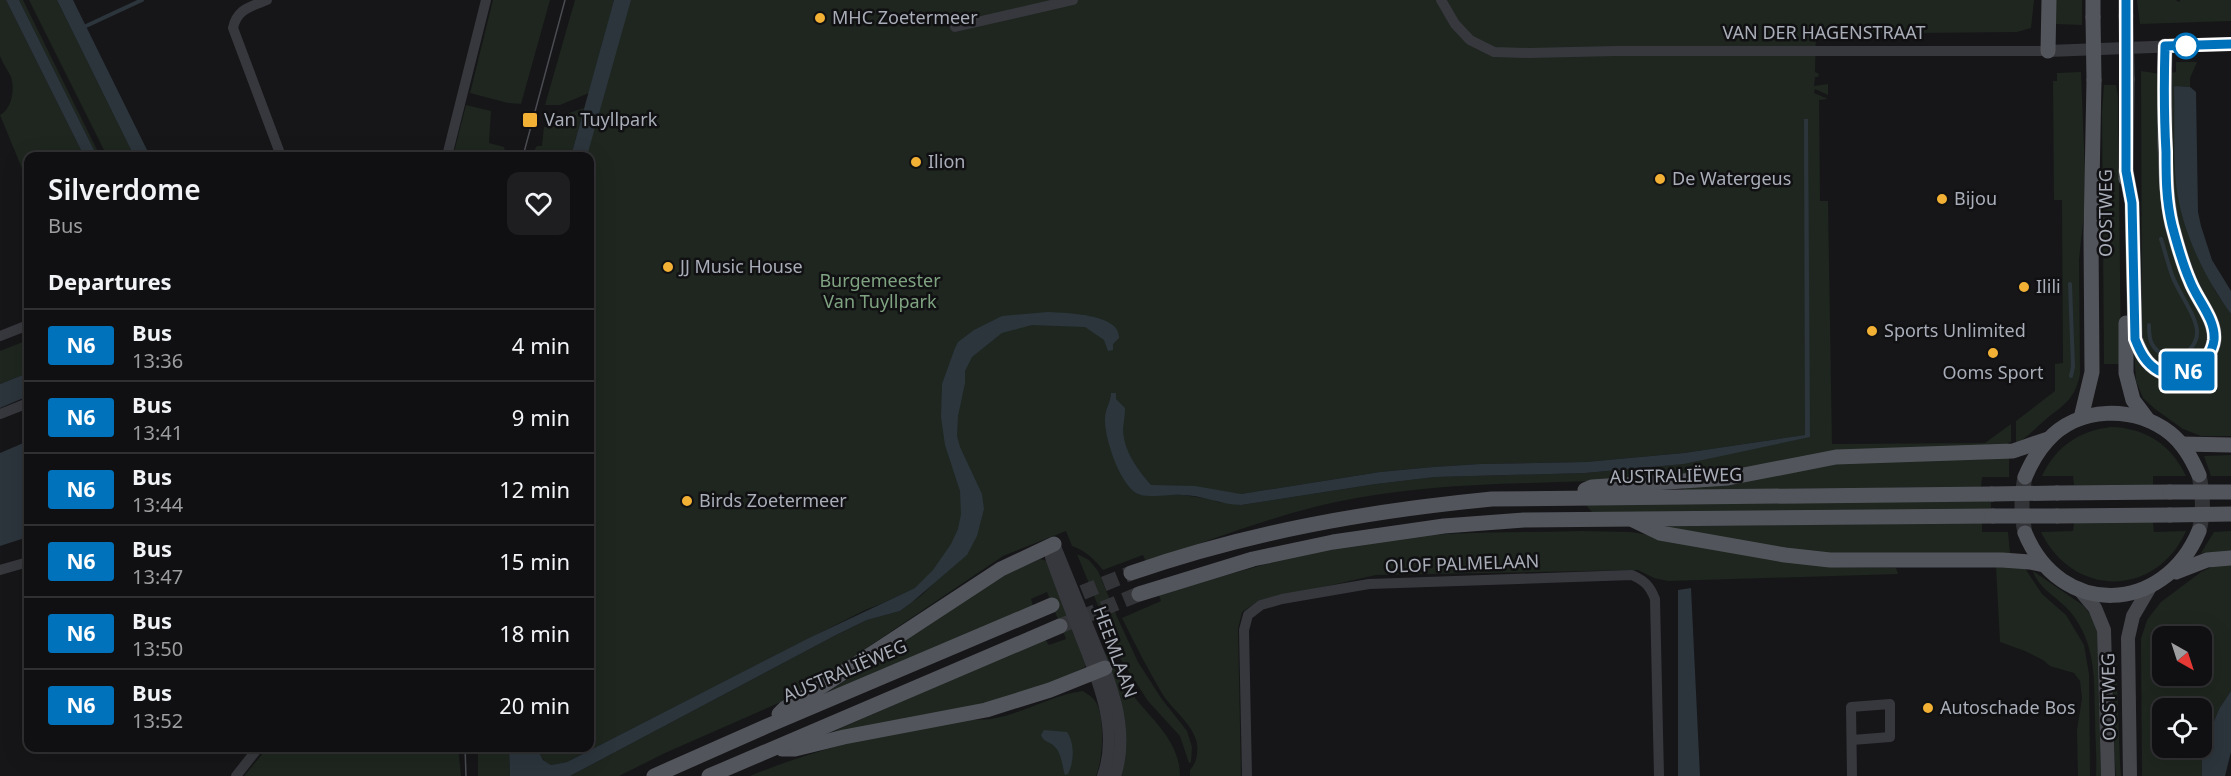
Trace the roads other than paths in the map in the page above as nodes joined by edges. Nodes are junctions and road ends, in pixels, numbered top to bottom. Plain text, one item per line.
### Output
1 (267, 0) edge
2 (486, 0) edge
3 (1072, 0) edge
4 (1441, 0) edge
5 (2049, 0) edge
6 (2093, 0) edge
7 (2126, 0) edge
8 (954, 27) dead end
9 (2231, 44) edge
10 (2165, 46) junction
11 (2048, 51) junction
12 (280, 152) edge
13 (448, 152) edge
14 (2126, 171) junction
15 (24, 327) edge
16 (0, 336) edge
17 (24, 405) edge
18 (0, 414) edge
19 (2081, 418) junction
20 (2148, 420) junction
21 (2048, 439) junction
22 (2181, 444) junction
23 (2231, 445) edge
24 (2199, 475) tunnel mouth
25 (2025, 477) tunnel mouth
26 (2231, 492) edge
27 (1564, 497) junction
28 (2231, 514) edge
29 (1630, 519) junction
30 (2199, 531) tunnel mouth
31 (2025, 533) tunnel mouth
32 (1050, 545) joint
33 (2231, 558) edge
34 (24, 563) edge
35 (2044, 565) junction
36 (0, 570) edge
37 (1131, 573) tunnel mouth
38 (2170, 574) junction
39 (2150, 587) junction
40 (2079, 589) junction
41 (1139, 594) tunnel mouth
42 (1052, 605) tunnel mouth
43 (1060, 626) tunnel mouth
44 (1100, 670) junction
45 (767, 726) junction
46 (1852, 740) junction
47 (773, 748) junction
48 (255, 752) edge
49 (236, 776) edge
50 (654, 776) edge
51 (710, 776) edge
52 (1103, 776) edge
53 (1115, 776) edge
54 (1247, 776) edge
55 (1659, 776) edge
56 (1852, 776) edge
57 (2108, 776) edge
58 (2130, 776) edge

1 - 12 street
2 - 13 street
3 - 8 street
4 - 11 street, VAN DER HAGENSTRAAT
5 - 11 main road
6 - 19 main road, OOSTWEG, bridge
7 - 14 main road, OOSTWEG, bridge
9 - 10 street, VAN DER HAGENSTRAAT
10 - 11 street, VAN DER HAGENSTRAAT
10 - 14 main road
14 - 20 main road, OOSTWEG
15 - 16 street
17 - 18 street
19 - 20 main road
19 - 21 main road
20 - 22 main road
21 - 25 main road
21 - 27 main road
22 - 23 main road
22 - 24 main road
26 - 27 main road, AUSTRALIËWEG, bridge
27 - 37 main road, AUSTRALIËWEG
28 - 29 main road, bridge
29 - 35 main road
29 - 41 main road
30 - 38 main road
31 - 35 main road
32 - 44 street, HEEMLAAN
32 - 45 main road
33 - 38 main road
34 - 36 street
35 - 40 main road
38 - 39 main road
39 - 40 main road
39 - 58 main road, OOSTWEG
40 - 57 main road, OOSTWEG
42 - 45 main road, AUSTRALIËWEG
43 - 47 main road
44 - 47 main road
44 - 52 street, HEEMLAAN
44 - 53 street, HEEMLAAN
45 - 50 main road, AUSTRALIËWEG
46 - 46 street
46 - 56 street
47 - 51 main road
48 - 49 street
54 - 55 street, OLOF PALMELAAN

